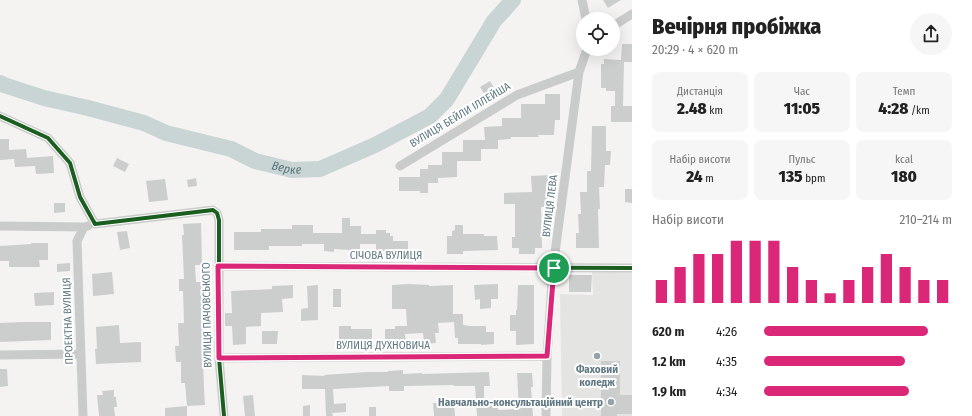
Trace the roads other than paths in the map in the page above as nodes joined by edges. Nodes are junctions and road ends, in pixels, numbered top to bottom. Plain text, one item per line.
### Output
1 (582, 0) edge
2 (585, 12) edge
3 (632, 14) edge
4 (620, 22) edge
5 (585, 56) edge
6 (579, 72) junction
7 (0, 116) edge
8 (400, 166) dead end
9 (95, 224) junction
10 (0, 226) edge
11 (84, 227) junction
12 (218, 266) junction
13 (554, 268) junction
14 (632, 268) edge
15 (81, 354) junction
16 (0, 355) edge
17 (547, 356) junction
18 (219, 358) junction
19 (83, 416) edge
20 (224, 416) edge
21 (546, 416) edge

1 - 2 street
3 - 4 street
5 - 6 street, ВУЛИЦЯ ЛЕВА
6 - 8 street, ВУЛИЦЯ БЕЙЛИ ІЛЛЕЙША
6 - 13 street, ВУЛИЦЯ ЛЕВА
7 - 9 street
9 - 11 street
9 - 12 street, ВУЛИЦЯ ПАЧОВСЬКОГО
10 - 11 street
11 - 15 street, ПРОЕКТНА ВУЛИЦЯ
12 - 13 street, СІЧОВА ВУЛИЦЯ
12 - 18 street, ВУЛИЦЯ ПАЧОВСЬКОГО
13 - 14 street, СІЧОВА ВУЛИЦЯ
13 - 17 street, ВУЛИЦЯ ЛЕВА
15 - 16 street
15 - 19 street, ПРОЕКТНА ВУЛИЦЯ
17 - 18 street, ВУЛИЦЯ ДУХНОВИЧА
17 - 21 street, ВУЛИЦЯ ЛЕВА
18 - 20 street, ВУЛИЦЯ ПАЧОВСЬКОГО

